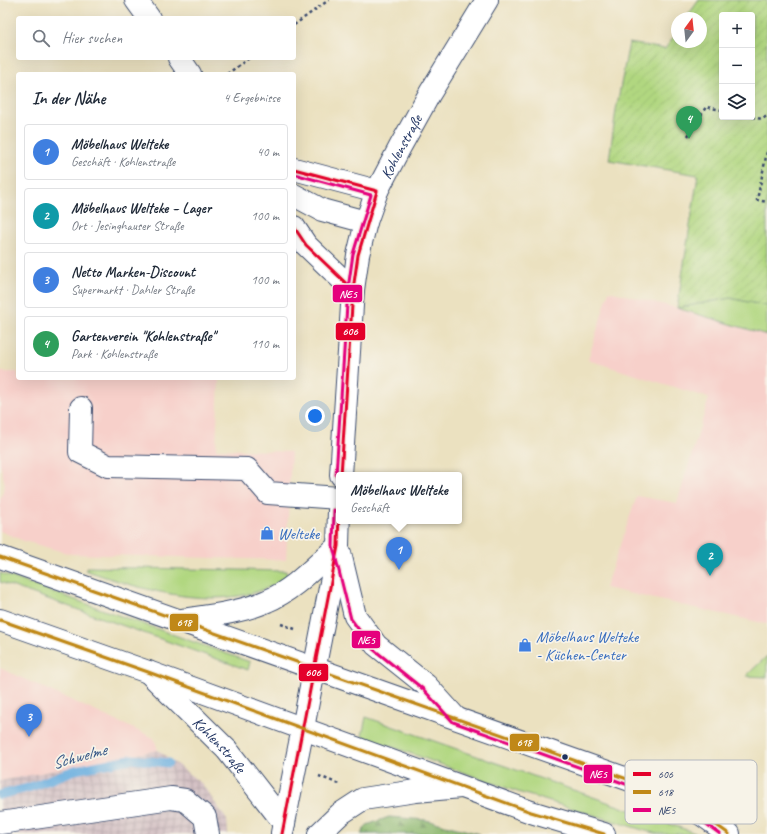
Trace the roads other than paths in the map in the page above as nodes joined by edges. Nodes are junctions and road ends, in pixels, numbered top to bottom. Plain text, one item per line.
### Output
1 (136, 0) edge
2 (487, 0) edge
3 (148, 16) edge
4 (180, 60) edge
5 (188, 72) edge
6 (296, 170) edge
7 (377, 191) junction
8 (296, 196) edge
9 (366, 222) junction
10 (296, 230) edge
11 (353, 290) junction
12 (81, 408) dead end
13 (341, 472) edge
14 (336, 498) edge
15 (339, 524) edge
16 (338, 546) junction
17 (0, 557) edge
18 (0, 620) edge
19 (179, 620) junction
20 (314, 668) junction
21 (148, 672) junction
22 (456, 718) junction
23 (302, 728) junction
24 (625, 778) edge
25 (461, 787) junction
26 (0, 823) edge
27 (715, 824) edge
28 (283, 828) edge
29 (208, 834) edge
30 (319, 834) edge
31 (604, 834) edge
32 (729, 834) edge

1 - 3 main road
2 - 7 main road, Kohlenstraße
4 - 5 main road
6 - 7 main road
7 - 9 main road, Kohlenstraße
8 - 9 main road
9 - 11 main road, Kohlenstraße
10 - 11 main road
11 - 13 main road, Kohlenstraße
12 - 14 main road
15 - 16 main road, Kohlenstraße
16 - 19 main road
16 - 20 main road, Kohlenstraße
16 - 22 main road
17 - 19 main road
18 - 21 main road
19 - 20 main road
20 - 22 main road
20 - 23 main road, Kohlenstraße
21 - 23 main road
21 - 28 main road, Kohlenstraße
22 - 24 main road
23 - 25 main road
23 - 28 main road, Kohlenstraße
25 - 30 main road
25 - 31 main road
26 - 29 main road
27 - 32 main road

